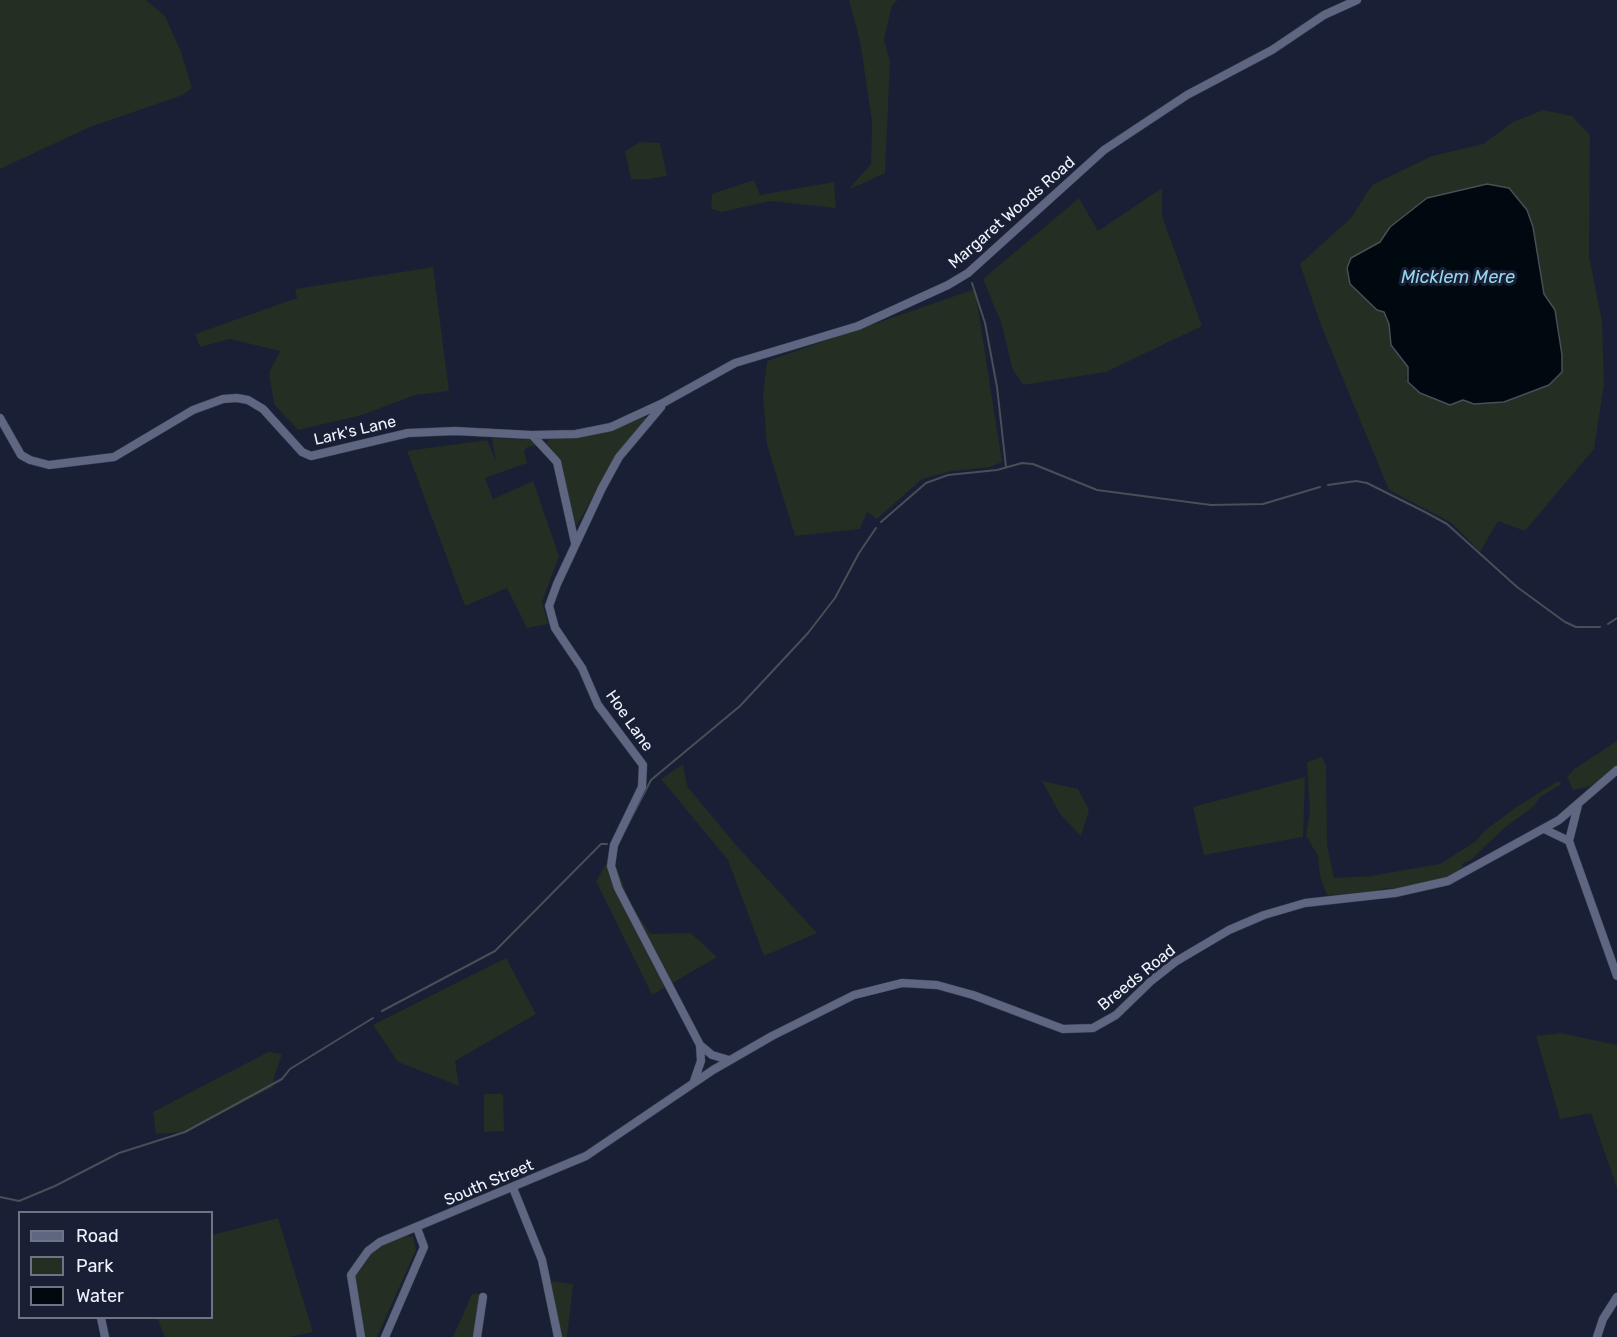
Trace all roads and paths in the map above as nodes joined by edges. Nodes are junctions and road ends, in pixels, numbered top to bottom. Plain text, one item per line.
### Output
1 (1357, 0) edge
2 (663, 403) junction
3 (0, 418) edge
4 (532, 435) junction
5 (575, 543) junction
6 (1617, 770) edge
7 (1578, 804) junction
8 (1544, 829) junction
9 (1569, 841) junction
10 (1617, 976) edge
11 (700, 1045) junction
12 (729, 1060) junction
13 (694, 1082) junction
14 (513, 1188) junction
15 (417, 1228) junction
16 (483, 1297) dead end
17 (1617, 1297) edge
18 (101, 1319) edge
19 (105, 1337) edge
20 (361, 1337) edge
21 (385, 1337) edge
22 (477, 1337) edge
23 (558, 1337) edge
24 (1597, 1337) edge

1 - 2 street, Margaret Woods Road
2 - 4 street, Lark's Lane
2 - 5 street, Hoe Lane
3 - 4 street, Lark's Lane
4 - 5 street
5 - 11 street, Hoe Lane
6 - 7 street, Breeds Road
7 - 8 street, Breeds Road
7 - 9 street
8 - 9 street
8 - 12 street, Breeds Road
9 - 10 street
11 - 12 street
11 - 13 street
12 - 13 street, Breeds Road
13 - 14 street, South Street
14 - 15 street, South Street
14 - 23 street
15 - 20 street, South Street
15 - 21 street
16 - 22 street
17 - 24 street
18 - 19 street

